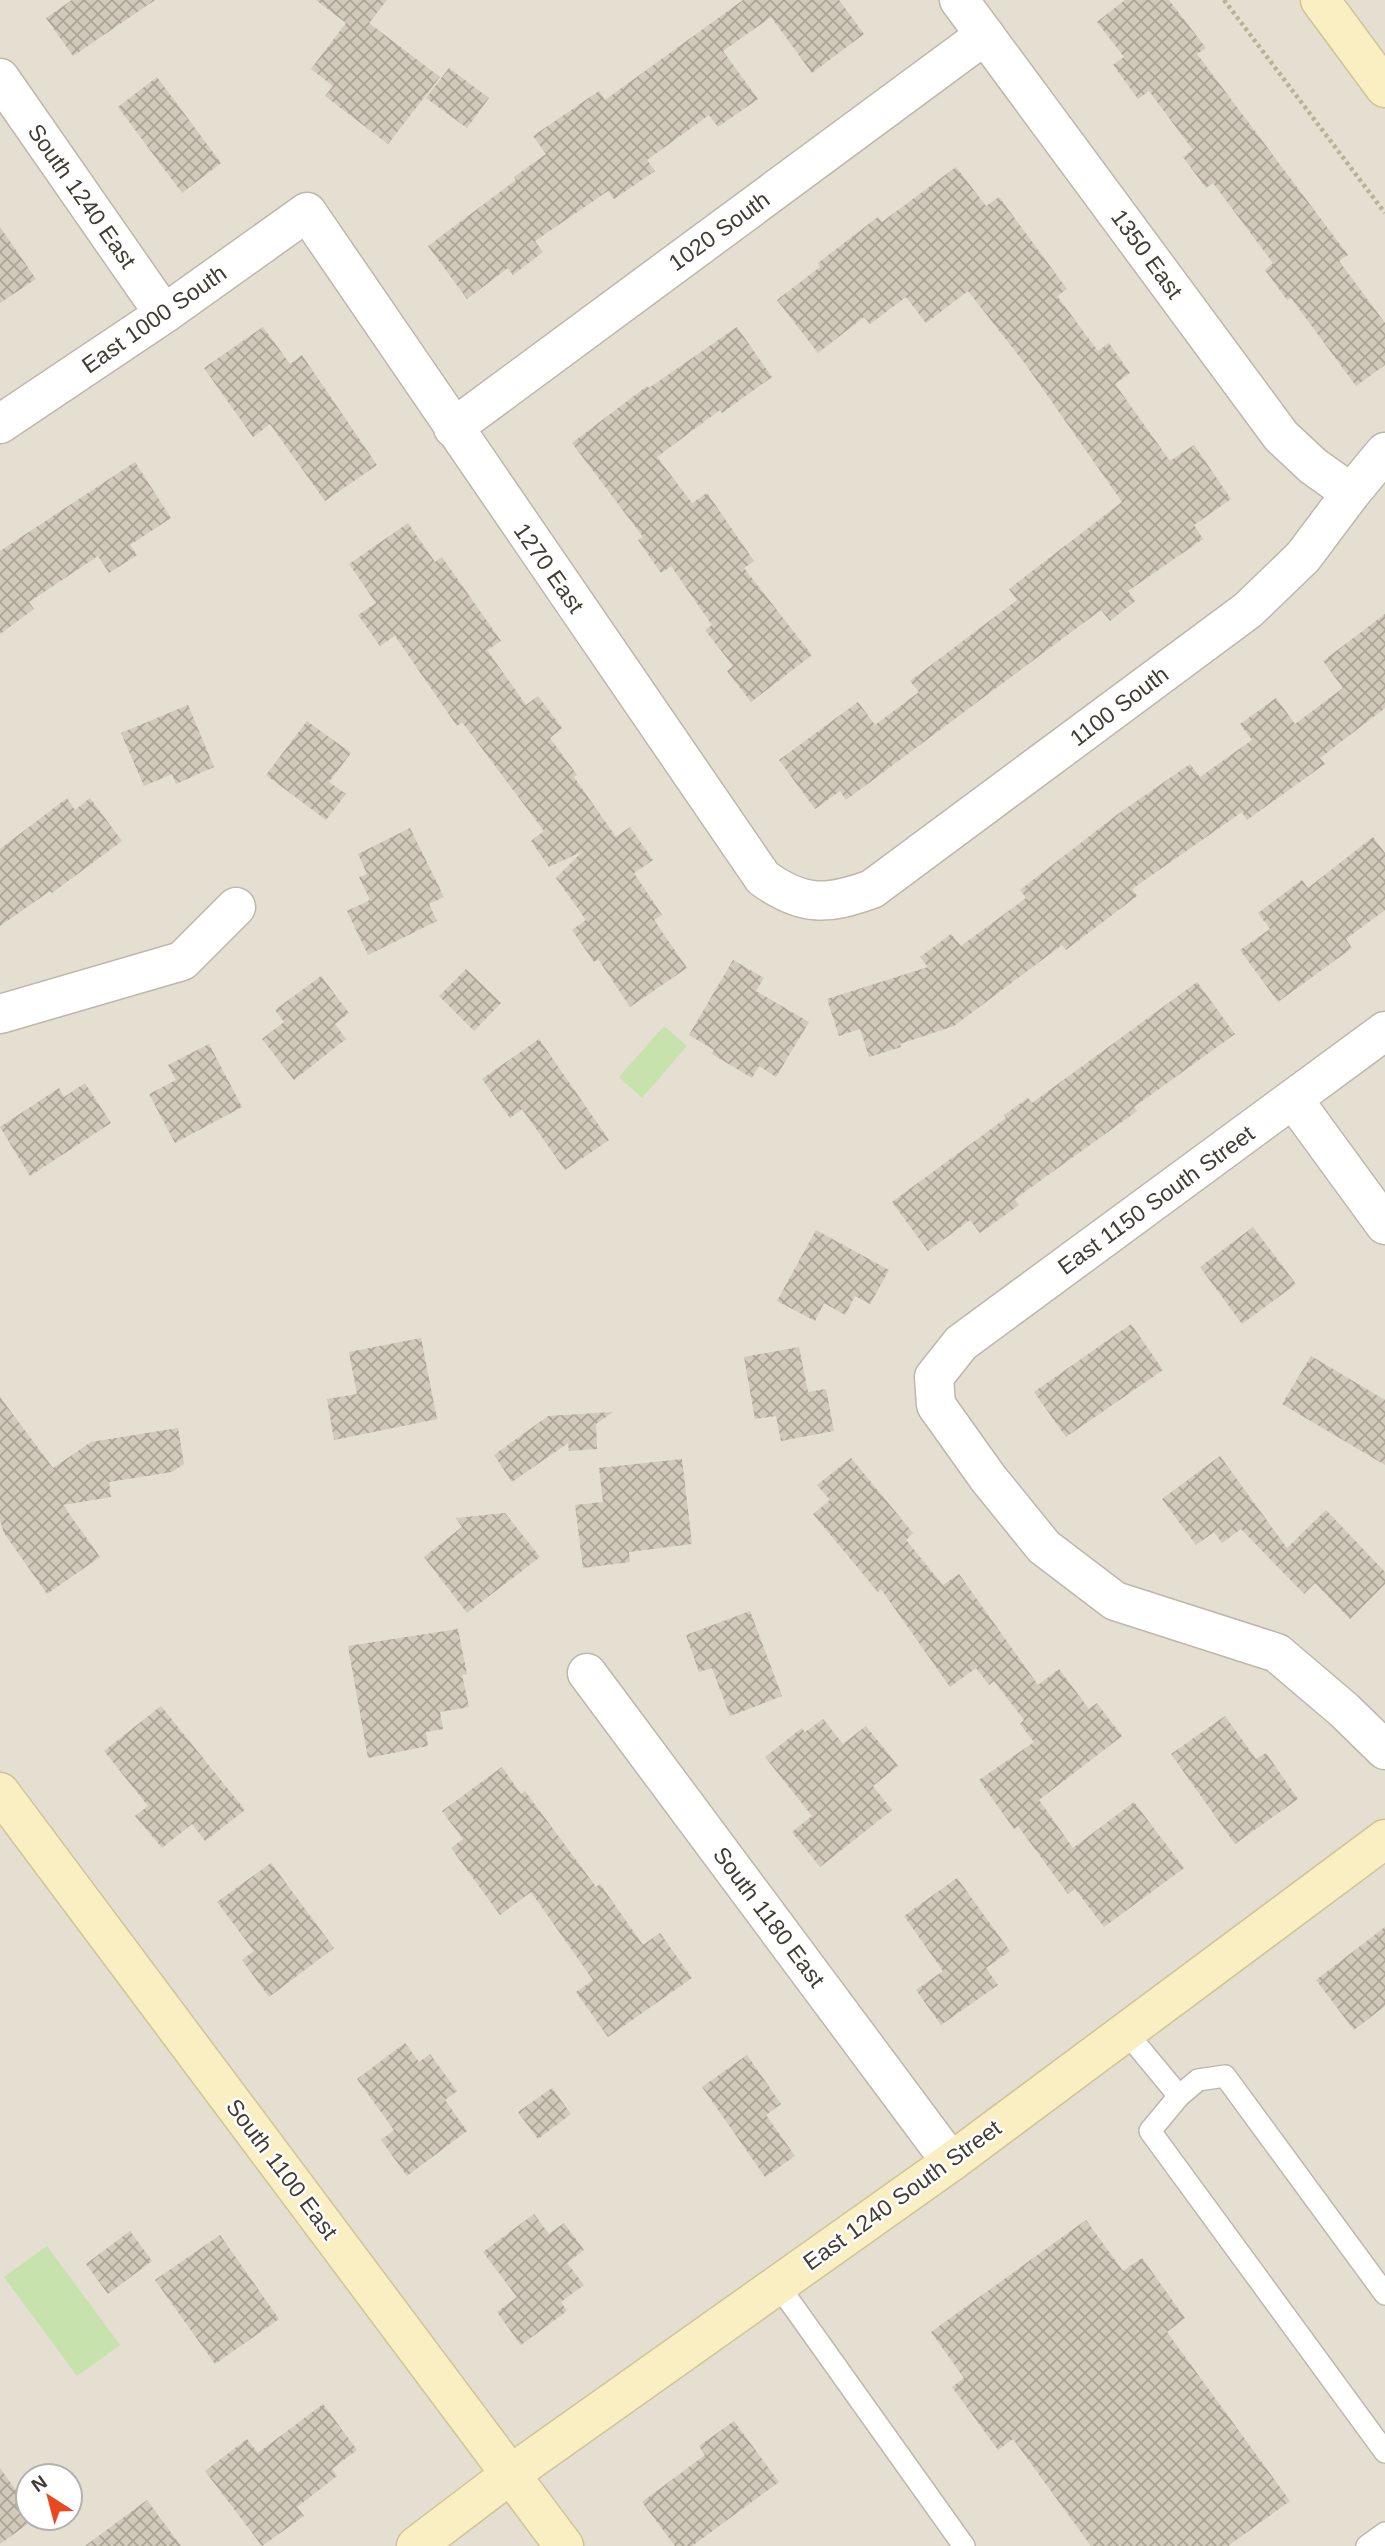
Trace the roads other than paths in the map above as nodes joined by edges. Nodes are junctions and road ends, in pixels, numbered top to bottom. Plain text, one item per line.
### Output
1 (959, 0) edge
2 (1320, 0) edge
3 (985, 35) junction
4 (0, 78) edge
5 (1385, 88) edge
6 (307, 212) joint
7 (163, 314) junction
8 (0, 424) edge
9 (453, 428) junction
10 (1385, 452) edge
11 (1351, 493) junction
12 (810, 900) joint
13 (236, 907) dead end
14 (0, 1014) edge
15 (1385, 1031) edge
16 (1293, 1100) junction
17 (1385, 1225) edge
18 (587, 1673) dead end
19 (1385, 1750) edge
20 (0, 1792) edge
21 (1385, 1839) edge
22 (1126, 2032) junction
23 (1179, 2096) junction
24 (951, 2162) junction
25 (778, 2285) junction
26 (1385, 2294) edge
27 (1385, 2452) edge
28 (511, 2474) junction
29 (1385, 2533) edge
30 (416, 2546) edge
31 (564, 2546) edge
32 (964, 2546) edge
33 (1367, 2546) edge

1 - 3 street, 1350 East
2 - 5 street
3 - 9 street, 1020 South
3 - 11 street, 1350 East
4 - 7 street, South 1240 East
6 - 7 street, East 1000 South
6 - 9 street, 1270 East
7 - 8 street, East 1000 South
9 - 12 street, 1270 East
10 - 11 street, 1100 South
11 - 12 street, 1100 South
13 - 14 street
15 - 16 street, East 1150 South Street
16 - 17 street
16 - 19 street, East 1150 South Street
18 - 24 street, South 1180 East
20 - 28 street, South 1100 East
21 - 22 street, East 1240 South Street
22 - 23 lane
22 - 24 street, East 1240 South Street
23 - 26 lane
23 - 27 lane
24 - 25 street, East 1240 South Street
25 - 28 street, East 1240 South Street
25 - 32 lane
28 - 30 street, East 1240 South Street
28 - 31 street, South 1100 East
29 - 33 lane

